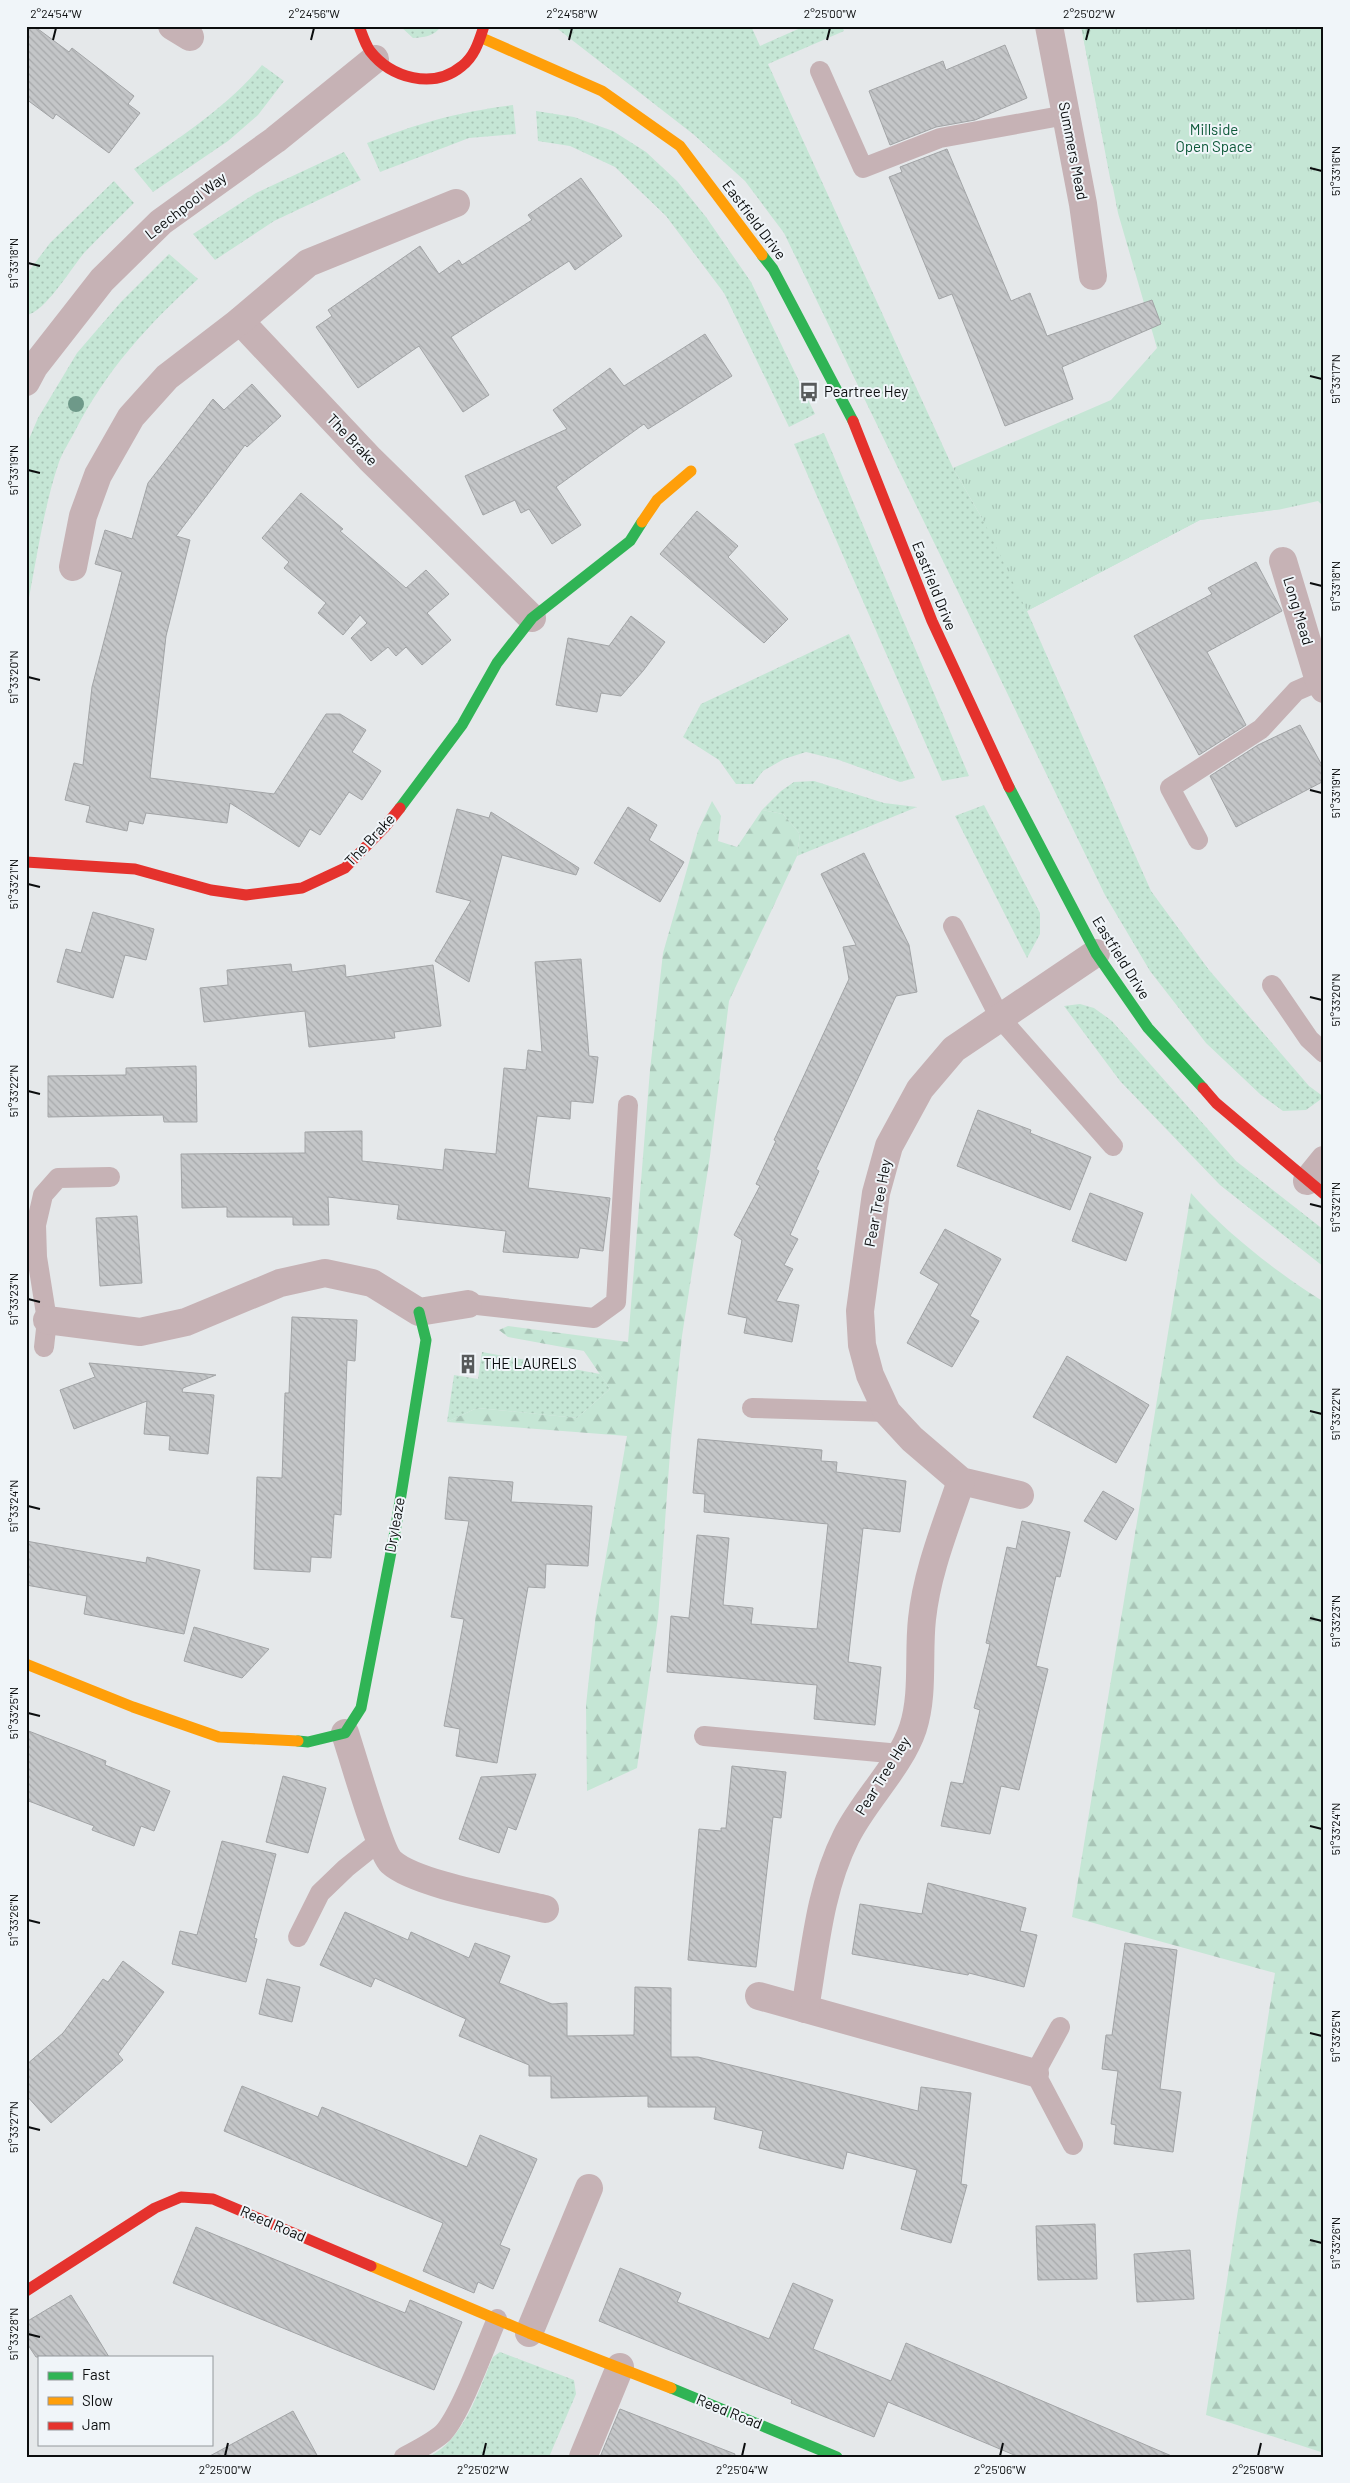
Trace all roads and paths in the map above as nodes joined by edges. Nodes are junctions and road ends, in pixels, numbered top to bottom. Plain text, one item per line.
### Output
1 (360, 26) edge
2 (1049, 26) edge
3 (483, 32) edge
4 (375, 59) junction
5 (820, 71) dead end
6 (1066, 115) junction
7 (456, 203) dead end
8 (1093, 276) dead end
9 (240, 321) junction
10 (29, 371) edge
11 (691, 471) dead end
12 (1283, 561) dead end
13 (73, 567) dead end
14 (532, 618) junction
15 (1322, 685) edge
16 (1198, 840) dead end
17 (26, 862) edge
18 (953, 926) dead end
19 (1096, 953) junction
20 (1272, 985) dead end
21 (1000, 1018) junction
22 (1324, 1053) edge
23 (628, 1105) dead end
24 (1113, 1146) dead end
25 (1324, 1160) edge
26 (110, 1177) dead end
27 (1315, 1187) edge
28 (468, 1304) joint
29 (419, 1312) junction
30 (47, 1320) junction
31 (44, 1347) dead end
32 (752, 1408) dead end
33 (886, 1412) junction
34 (961, 1481) junction
35 (1020, 1495) dead end
36 (26, 1664) edge
37 (345, 1733) junction
38 (704, 1736) dead end
39 (900, 1754) junction
40 (380, 1840) junction
41 (545, 1908) dead end
42 (298, 1937) dead end
43 (759, 1996) dead end
44 (806, 2009) junction
45 (1060, 2027) dead end
46 (1035, 2073) junction
47 (1072, 2144) dead end
48 (589, 2188) dead end
49 (26, 2291) edge
50 (497, 2319) junction
51 (529, 2333) junction
52 (620, 2367) junction
53 (825, 2455) edge
54 (404, 2457) edge
55 (583, 2457) edge

1 - 4 street
2 - 6 street, Summers Mead
3 - 4 street
3 - 19 street, Eastfield Drive
4 - 10 street, Leechpool Way
5 - 6 lane
6 - 8 street, Summers Mead
7 - 9 street
9 - 13 street
9 - 14 street, The Brake
11 - 14 street, The Brake
12 - 15 street, Long Mead
14 - 17 street, The Brake
15 - 16 lane
18 - 21 lane
19 - 21 street, Pear Tree Hey
19 - 27 street, Eastfield Drive
20 - 22 lane
21 - 24 lane
21 - 33 street, Pear Tree Hey
23 - 28 lane
25 - 27 street
26 - 30 lane
28 - 29 street
29 - 30 street
29 - 37 street, Dryleaze
30 - 31 lane
32 - 33 lane
33 - 34 street, Pear Tree Hey
34 - 35 street, Pear Tree Hey
34 - 39 street, Pear Tree Hey
36 - 37 street
37 - 40 street
38 - 39 lane
39 - 44 street, Pear Tree Hey
40 - 41 street
40 - 42 lane
43 - 44 street
44 - 46 street
45 - 46 lane
46 - 47 lane
48 - 51 street
49 - 50 street, Reed Road
50 - 51 street, Reed Road
50 - 54 lane
51 - 52 street, Reed Road
52 - 53 street, Reed Road
52 - 55 street

